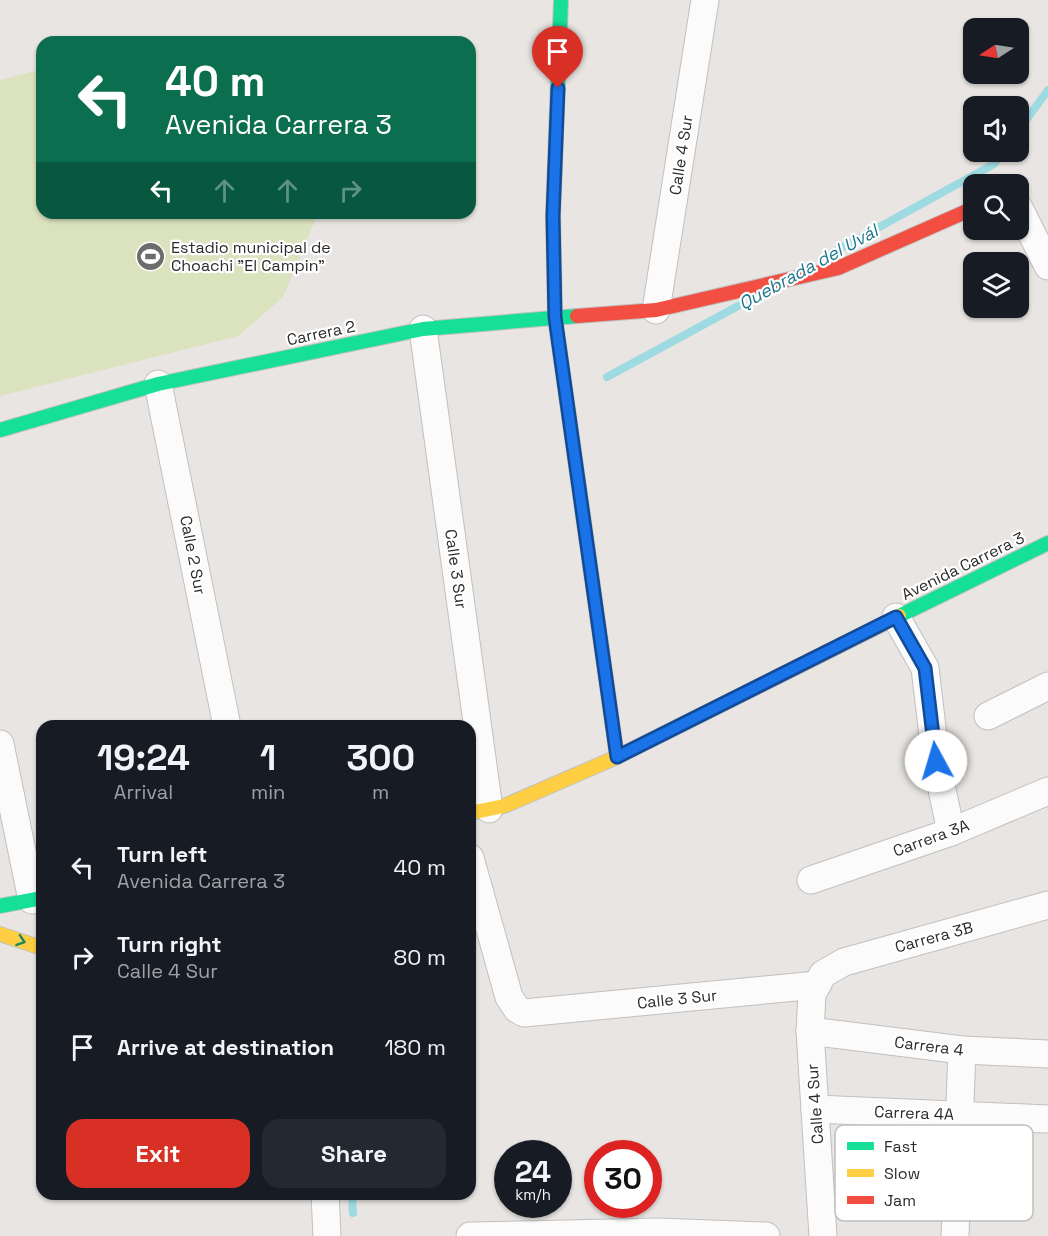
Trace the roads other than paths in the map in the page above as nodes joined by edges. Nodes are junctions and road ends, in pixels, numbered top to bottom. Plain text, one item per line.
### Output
1 (561, 0) edge
2 (705, 0) edge
3 (963, 213) edge
4 (1029, 228) edge
5 (1048, 266) edge
6 (656, 310) junction
7 (555, 317) junction
8 (423, 328) junction
9 (159, 384) junction
10 (0, 430) edge
11 (1048, 543) edge
12 (896, 617) junction
13 (1048, 686) edge
14 (988, 716) dead end
15 (226, 720) edge
16 (473, 720) edge
17 (476, 743) edge
18 (0, 744) edge
19 (617, 757) junction
20 (1048, 791) edge
21 (485, 814) edge
22 (951, 832) junction
23 (476, 879) edge
24 (811, 880) dead end
25 (36, 895) edge
26 (36, 899) edge
27 (1048, 905) edge
28 (0, 906) edge
29 (0, 934) edge
30 (36, 946) edge
31 (820, 980) junction
32 (810, 1031) junction
33 (962, 1050) junction
34 (1048, 1054) edge
35 (815, 1109) junction
36 (959, 1115) junction
37 (1048, 1119) edge
38 (959, 1125) edge
39 (325, 1200) edge
40 (955, 1221) edge
41 (327, 1236) edge
42 (470, 1236) edge
43 (766, 1236) edge
44 (823, 1236) edge
45 (954, 1236) edge

1 - 7 street
2 - 6 street, Calle 4 Sur
3 - 6 street, Carrera 2
4 - 5 street
6 - 7 street, Carrera 2
7 - 8 street, Carrera 2
7 - 19 street
8 - 9 street, Carrera 2
8 - 16 street, Calle 3 Sur
9 - 10 street, Carrera 2
9 - 15 street, Calle 2 Sur
11 - 12 street, Avenida Carrera 3
12 - 19 street, Avenida Carrera 3
12 - 22 street
13 - 14 street
17 - 21 street, Calle 3 Sur
18 - 25 street
19 - 21 street, Avenida Carrera 3
20 - 22 street, Carrera 3A
22 - 24 street, Carrera 3A
23 - 31 street, Calle 3 Sur
26 - 28 street
27 - 31 street, Carrera 3B
29 -> 30 street
31 - 32 street, Calle 4 Sur
32 - 33 street, Carrera 4
32 - 35 street, Calle 4 Sur
33 - 34 street, Carrera 4
33 - 36 street
35 - 36 street, Carrera 4A
35 - 44 street, Calle 4 Sur
36 - 37 street, Carrera 4A
36 - 38 street
39 - 41 street
40 - 45 street
42 - 43 street

